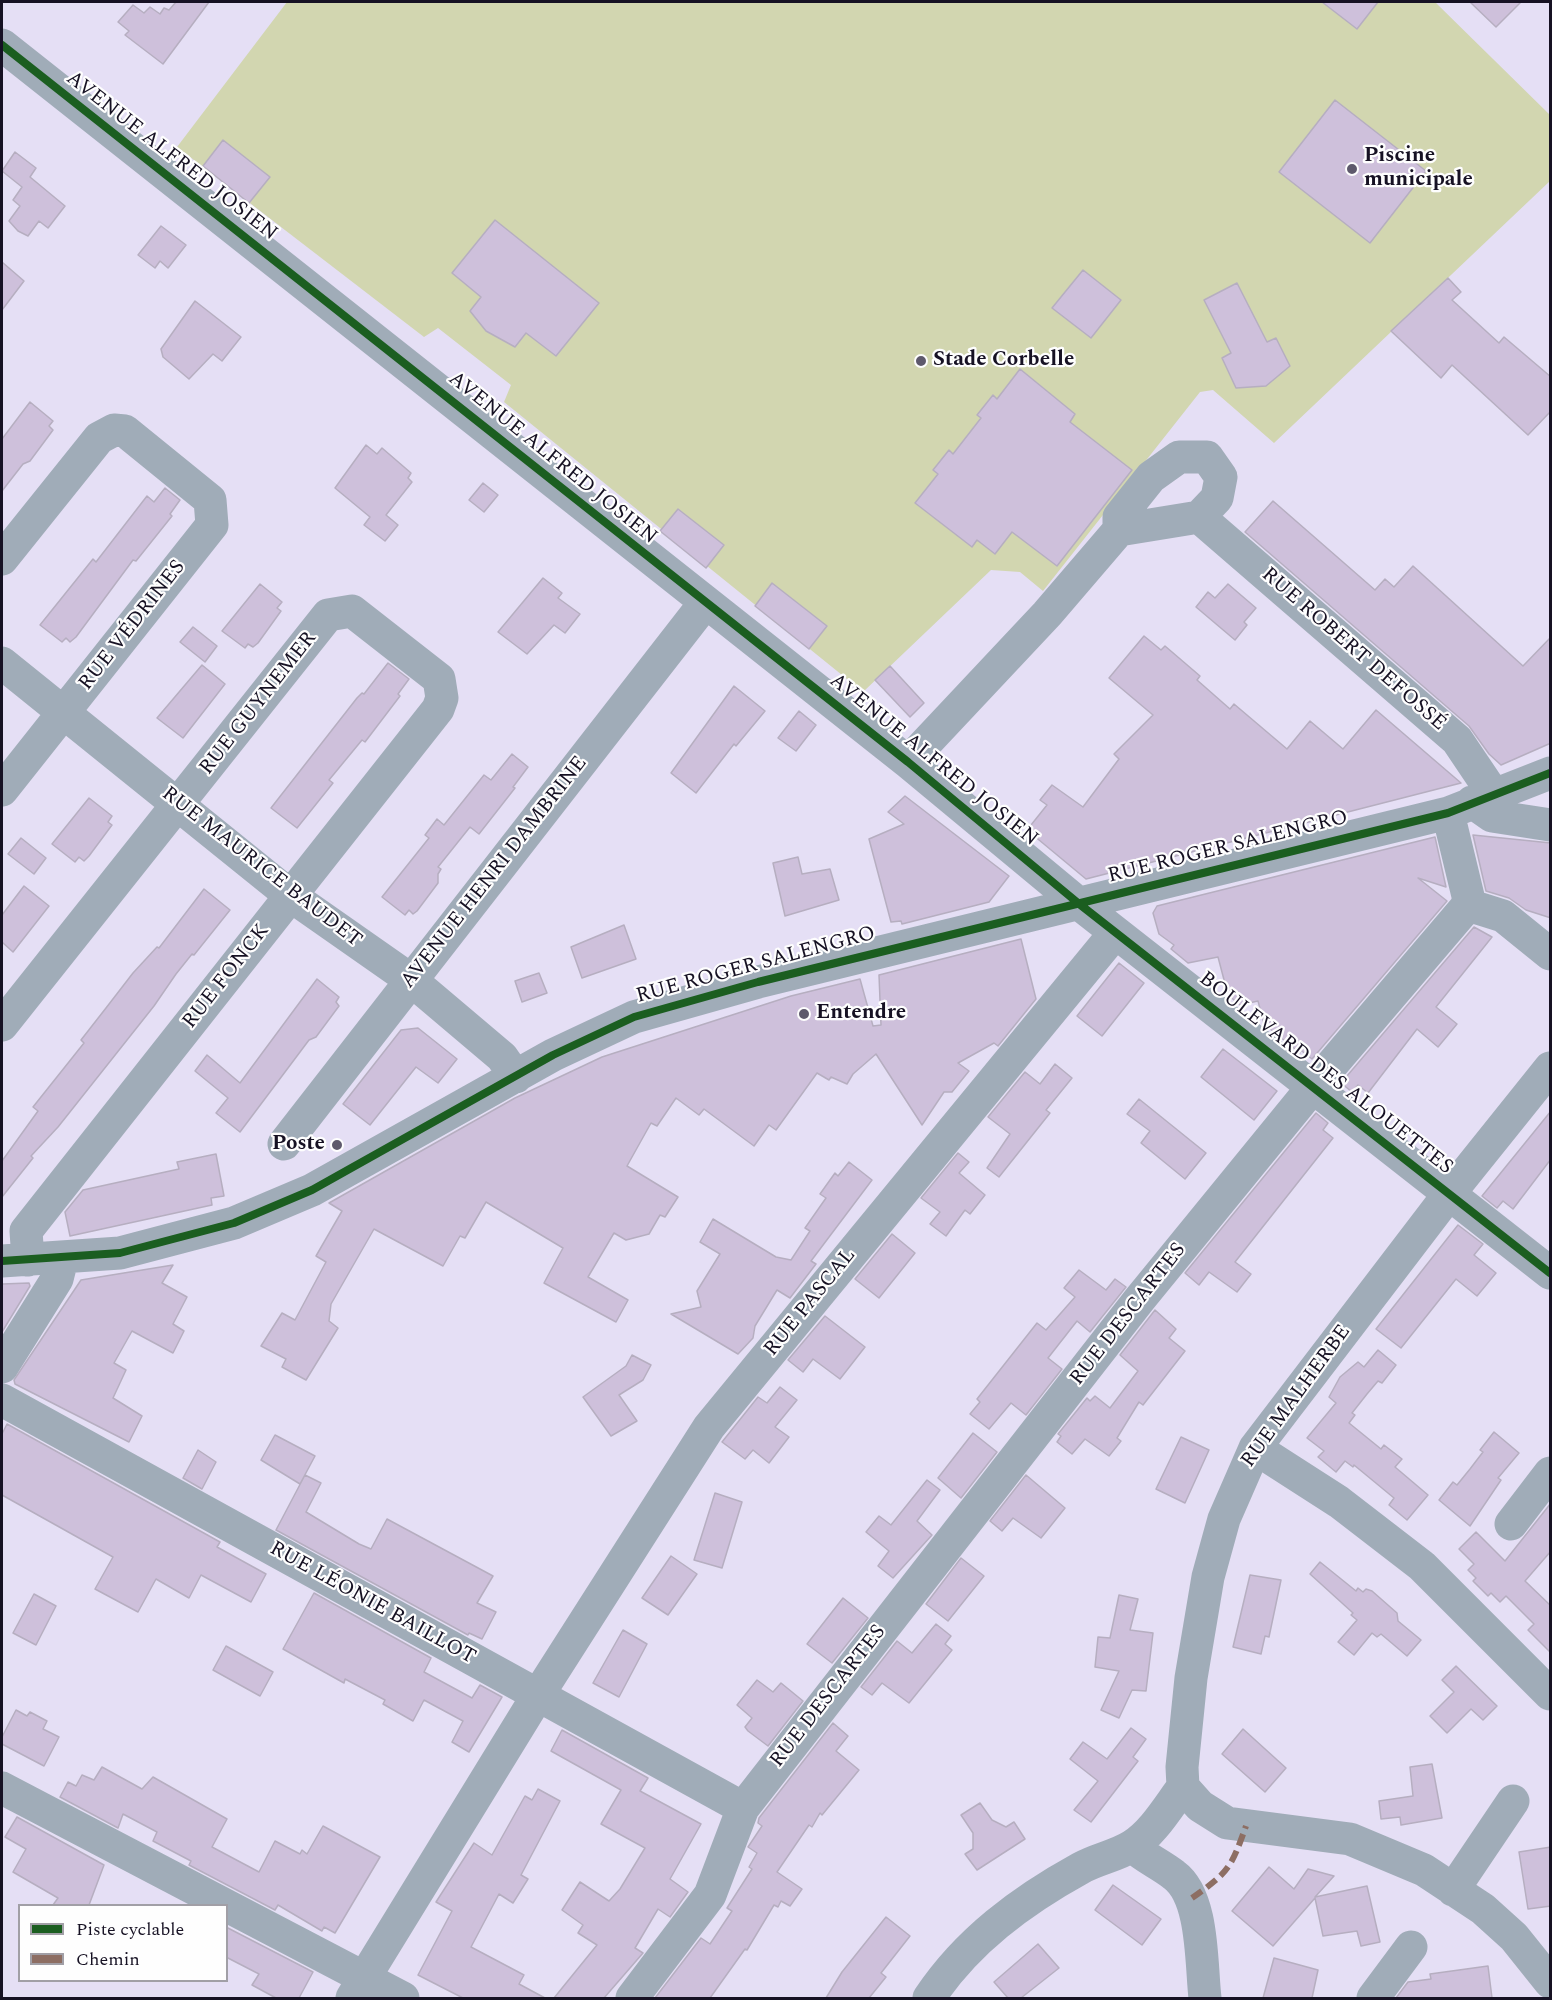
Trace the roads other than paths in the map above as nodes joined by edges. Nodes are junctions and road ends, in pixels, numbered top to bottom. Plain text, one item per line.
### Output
1 (2, 45) edge
2 (1199, 517) junction
3 (1119, 530) junction
4 (2, 559) edge
5 (705, 603) junction
6 (2, 663) edge
7 (442, 698) joint
8 (64, 713) junction
9 (908, 762) junction
10 (1551, 773) edge
11 (2, 790) edge
12 (1471, 803) junction
13 (179, 805) junction
14 (1551, 825) edge
15 (291, 896) junction
16 (1078, 903) junction
17 (1468, 905) junction
18 (1115, 933) junction
19 (1551, 954) edge
20 (411, 980) junction
21 (2, 1025) edge
22 (1551, 1068) edge
23 (516, 1077) junction
24 (1312, 1088) junction
25 (285, 1144) dead end
26 (1449, 1194) junction
27 (14, 1246) edge
28 (62, 1259) junction
29 (1551, 1273) edge
30 (2, 1368) edge
31 (2, 1400) edge
32 (1255, 1448) junction
33 (1551, 1473) edge
34 (1510, 1524) dead end
35 (1551, 1694) edge
36 (538, 1695) junction
37 (1183, 1787) junction
38 (2, 1788) edge
39 (1513, 1801) dead end
40 (743, 1808) junction
41 (1132, 1846) junction
42 (1454, 1890) junction
43 (209, 1904) edge
44 (228, 1915) edge
45 (1411, 1947) dead end
46 (1551, 1982) edge
47 (359, 1988) edge
48 (403, 1998) edge
49 (632, 1998) edge
50 (929, 1998) edge
51 (1205, 1998) edge
52 (1373, 1998) edge

1 - 5 street, AVENUE ALFRED JOSIEN
2 - 3 street
2 - 3 street
2 - 12 street, RUE ROBERT DEFOSSÉ
3 - 9 street
4 - 8 street, RUE VÉDRINES
5 - 9 street, AVENUE ALFRED JOSIEN
5 - 20 street, AVENUE HENRI DAMBRINE
6 - 8 street, RUE MAURICE BAUDET
7 - 13 street, RUE GUYNEMER
7 - 15 street, RUE FONCK
8 - 11 street, RUE VÉDRINES
8 - 13 street, RUE MAURICE BAUDET
9 - 16 street, AVENUE ALFRED JOSIEN
10 - 12 street, RUE ROGER SALENGRO
12 - 14 street
12 - 16 street, RUE ROGER SALENGRO
12 - 17 street
13 - 15 street, RUE MAURICE BAUDET
13 - 21 street, RUE GUYNEMER
15 - 20 street, RUE MAURICE BAUDET
15 - 27 street, RUE FONCK
16 - 18 street, BOULEVARD DES ALOUETTES
16 - 23 street, RUE ROGER SALENGRO
17 - 19 street
17 - 24 street, RUE DESCARTES
18 - 24 street, BOULEVARD DES ALOUETTES
18 - 36 street, RUE PASCAL
20 - 23 street, RUE MAURICE BAUDET
20 - 25 street, AVENUE HENRI DAMBRINE
22 - 26 street, RUE MALHERBE
23 - 28 street, RUE ROGER SALENGRO
24 - 26 street, BOULEVARD DES ALOUETTES
24 - 40 street, RUE DESCARTES
26 - 29 street, BOULEVARD DES ALOUETTES
26 - 32 street, RUE MALHERBE
27 - 28 street, RUE ROGER SALENGRO
28 - 30 street
31 - 36 street, RUE LÉONIE BAILLOT
32 - 35 street
32 - 37 street, RUE MALHERBE
33 - 34 street
36 - 40 street, RUE LÉONIE BAILLOT
36 - 47 street, RUE PASCAL
37 - 41 street
37 - 42 street
38 - 43 street
39 - 42 street
40 - 49 street, RUE DESCARTES
41 - 50 street
41 - 51 street
42 - 46 street
44 - 47 street
45 - 52 street
47 - 48 street

